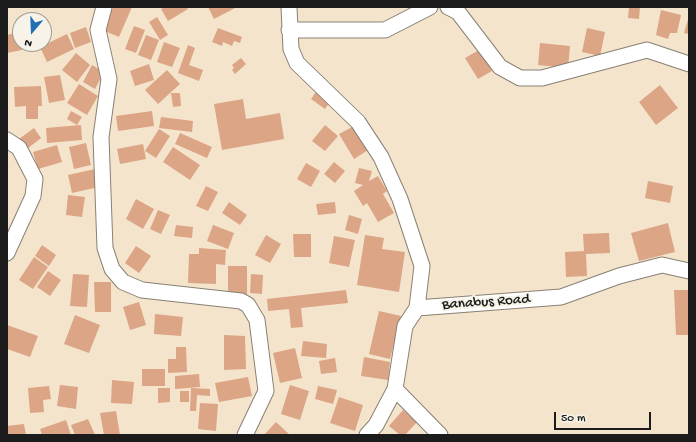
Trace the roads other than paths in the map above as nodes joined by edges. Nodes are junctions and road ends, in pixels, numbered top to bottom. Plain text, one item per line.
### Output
1 (104, 7) edge
2 (289, 7) edge
3 (430, 7) edge
4 (448, 7) edge
5 (289, 30) junction
6 (689, 64) edge
7 (7, 140) edge
8 (7, 253) edge
9 (689, 271) edge
10 (417, 308) junction
11 (395, 389) junction
12 (245, 435) edge
13 (367, 435) edge
14 (440, 435) edge

1 - 12 street
2 - 5 street
3 - 5 street
4 - 6 street
5 - 10 street
7 - 8 street
9 - 10 street, Banabus Road
10 - 11 street
11 - 13 street
11 - 14 street

